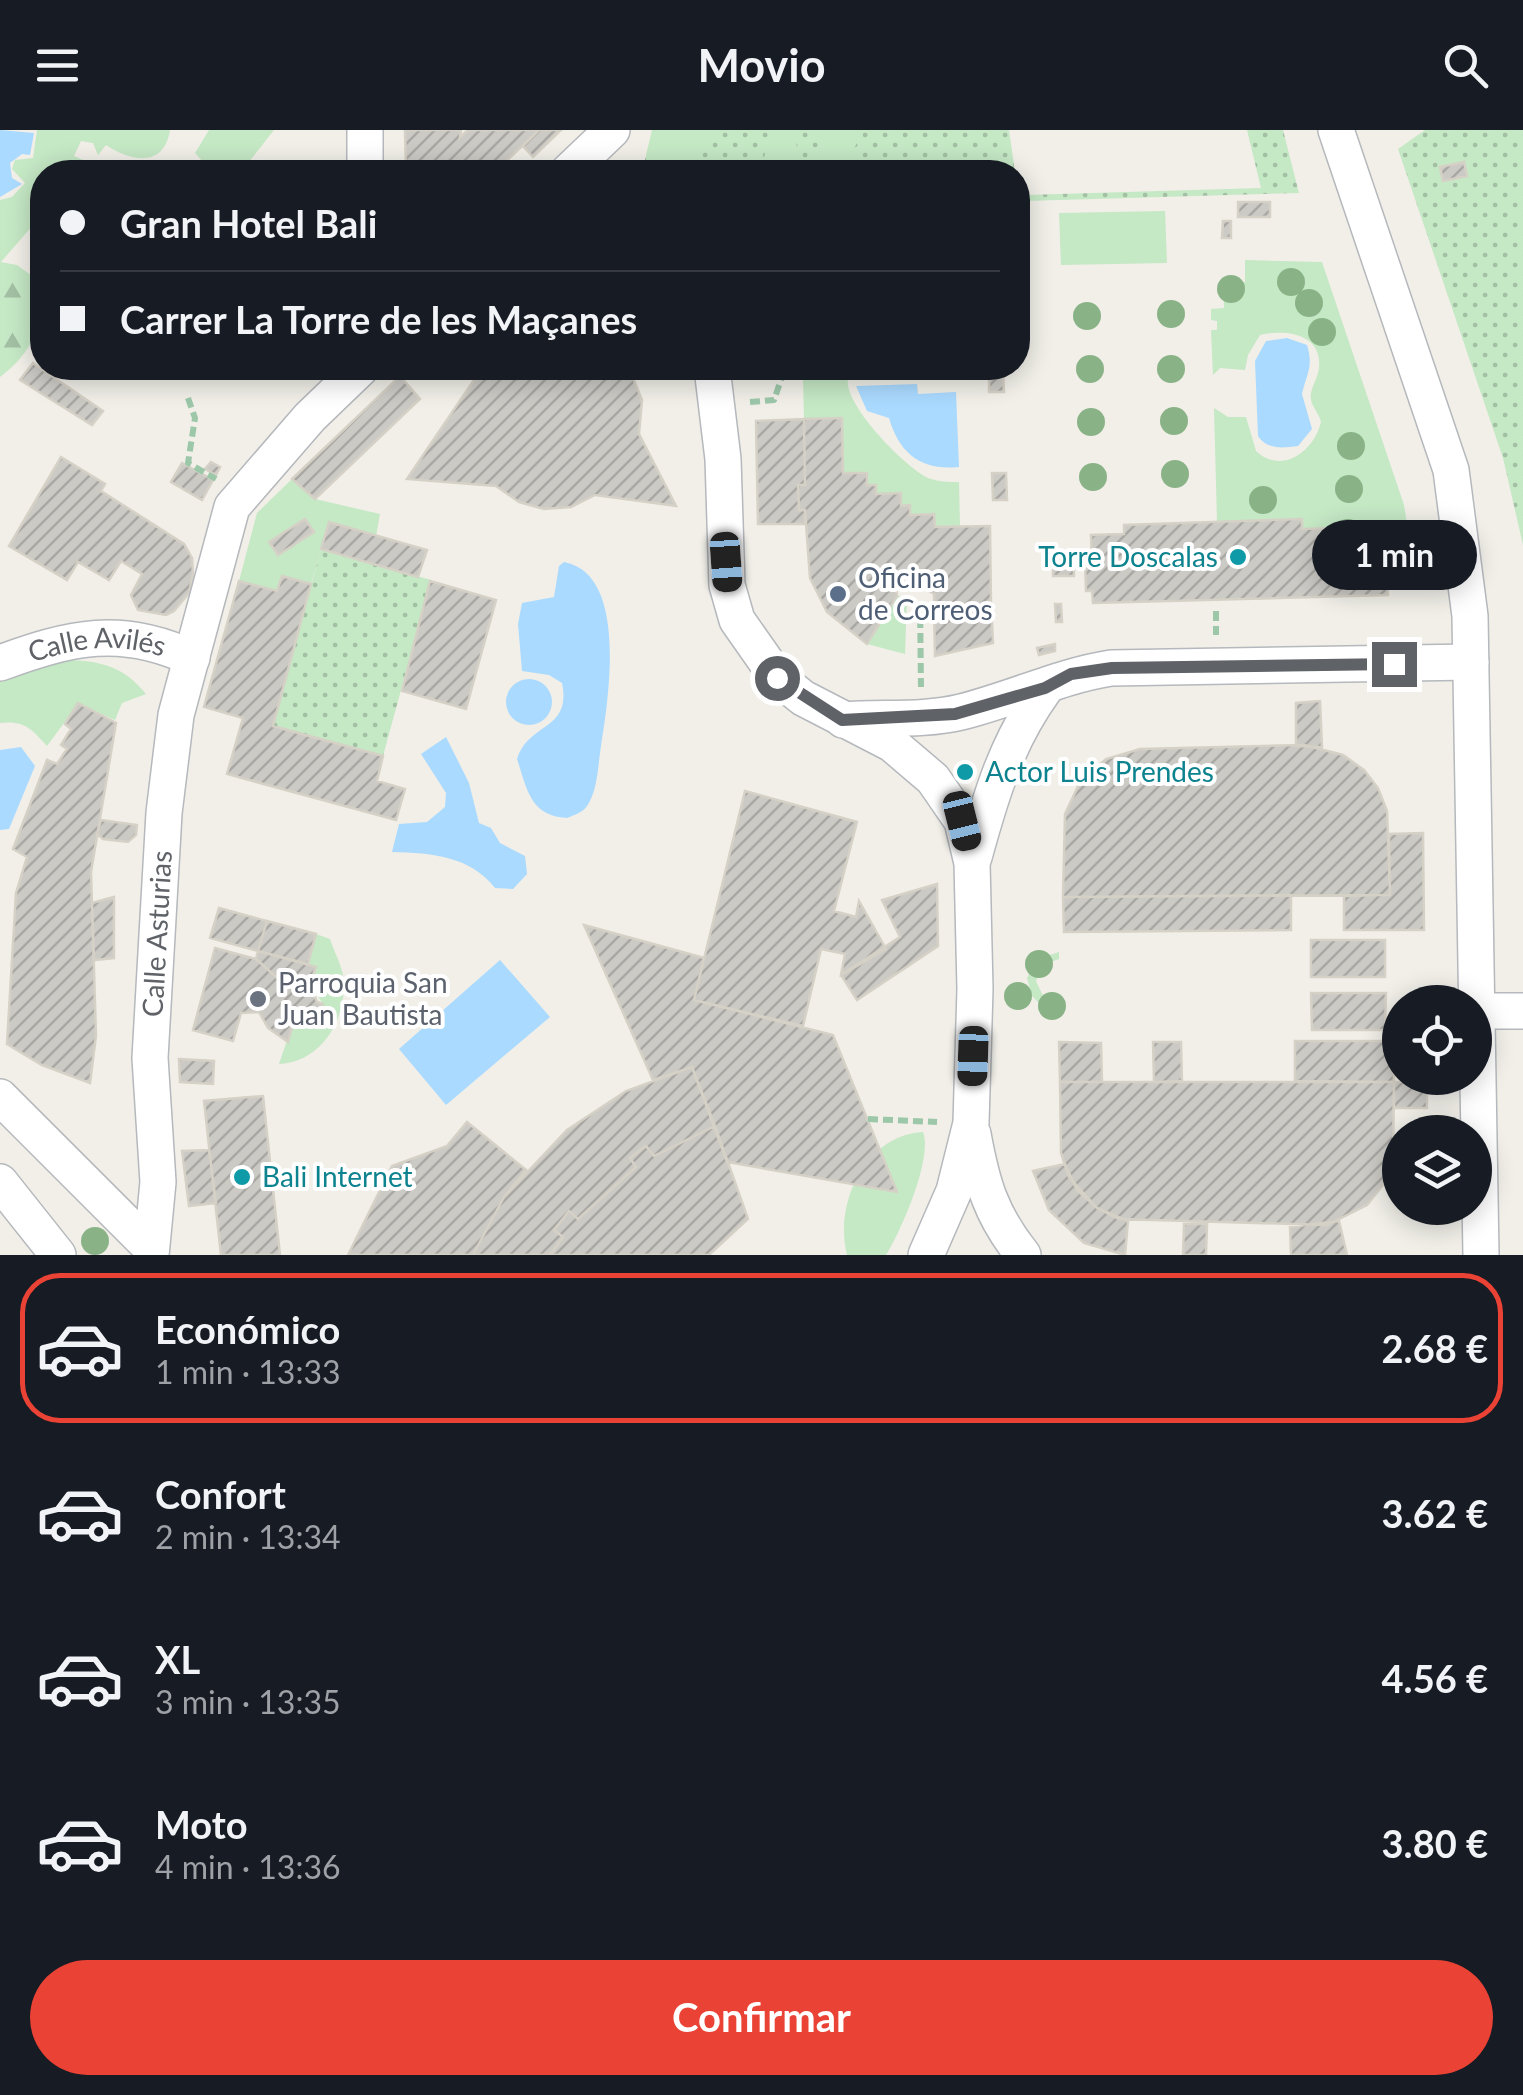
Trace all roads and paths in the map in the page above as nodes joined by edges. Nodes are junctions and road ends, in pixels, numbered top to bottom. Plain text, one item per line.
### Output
1 (365, 130) edge
2 (612, 130) edge
3 (1336, 130) edge
4 (365, 160) edge
5 (581, 160) edge
6 (321, 380) edge
7 (349, 380) edge
8 (714, 380) edge
9 (781, 380) edge
10 (188, 398) dead end
11 (718, 403) junction
12 (310, 417) junction
13 (220, 481) dead end
14 (920, 603) dead end
15 (192, 658) junction
16 (1471, 662) junction
17 (0, 663) edge
18 (1045, 688) junction
19 (925, 715) junction
20 (842, 720) junction
21 (972, 863) junction
22 (1476, 985) edge
23 (1492, 1011) edge
24 (1523, 1011) edge
25 (1478, 1095) edge
26 (0, 1098) edge
27 (868, 1119) dead end
28 (971, 1124) junction
29 (0, 1182) edge
30 (151, 1251) edge
31 (58, 1255) edge
32 (926, 1255) edge
33 (1023, 1255) edge
34 (1481, 1255) edge

1 - 4 street
2 - 5 street
3 - 16 street
6 - 12 street
7 - 12 street, Calle Asturias
8 - 11 street
9 - 11 path
10 - 13 path
11 - 20 street
12 - 15 street, Calle Asturias
14 - 19 path
15 - 17 street, Calle Avilés
15 - 30 street, Calle Asturias
16 - 18 street
16 - 22 street
18 - 19 street
18 - 21 street
19 - 20 street
20 - 21 street
21 - 28 street
23 - 24 street
25 - 34 street
26 - 30 street
27 - 28 path
28 - 32 street
28 - 33 street
29 - 31 street

